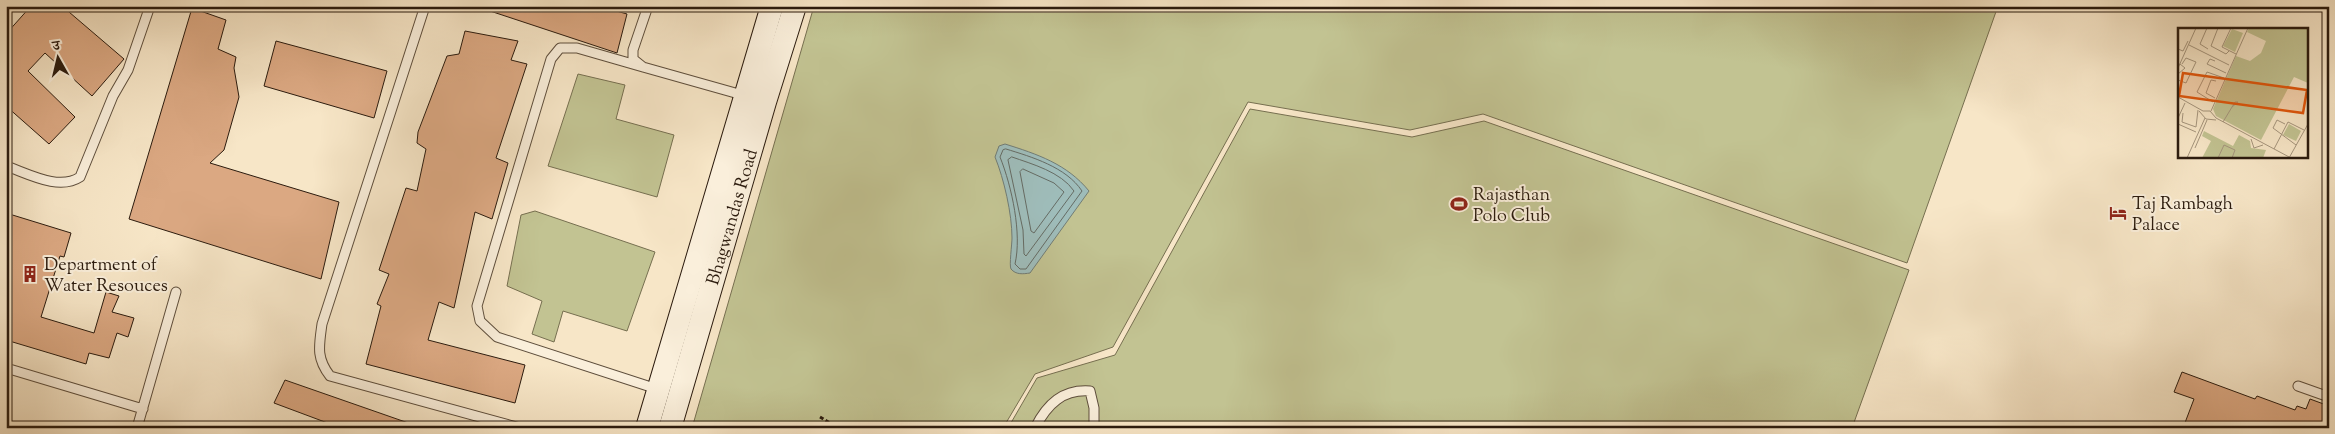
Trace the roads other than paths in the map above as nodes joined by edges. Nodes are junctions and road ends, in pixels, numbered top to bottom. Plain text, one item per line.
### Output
1 (150, 6) edge
2 (425, 6) edge
3 (648, 6) edge
4 (772, 6) edge
5 (795, 6) edge
6 (642, 67) junction
7 (746, 96) junction
8 (6, 166) edge
9 (176, 292) dead end
10 (6, 368) edge
11 (2298, 386) dead end
12 (659, 389) junction
13 (2329, 397) edge
14 (143, 408) junction
15 (137, 428) edge
16 (520, 428) edge
17 (647, 428) edge
18 (670, 428) edge
19 (1035, 428) edge
20 (1094, 428) edge

1 - 8 lane
2 - 16 lane
3 - 6 lane
4 - 7 street, Bhagwandas Road
5 - 18 street, Bhagwandas Road
6 - 7 lane
6 - 12 lane
7 - 12 street, Bhagwandas Road
9 - 14 lane
10 - 14 lane
11 - 13 lane
12 - 17 street, Bhagwandas Road
14 - 15 lane
19 - 20 lane

